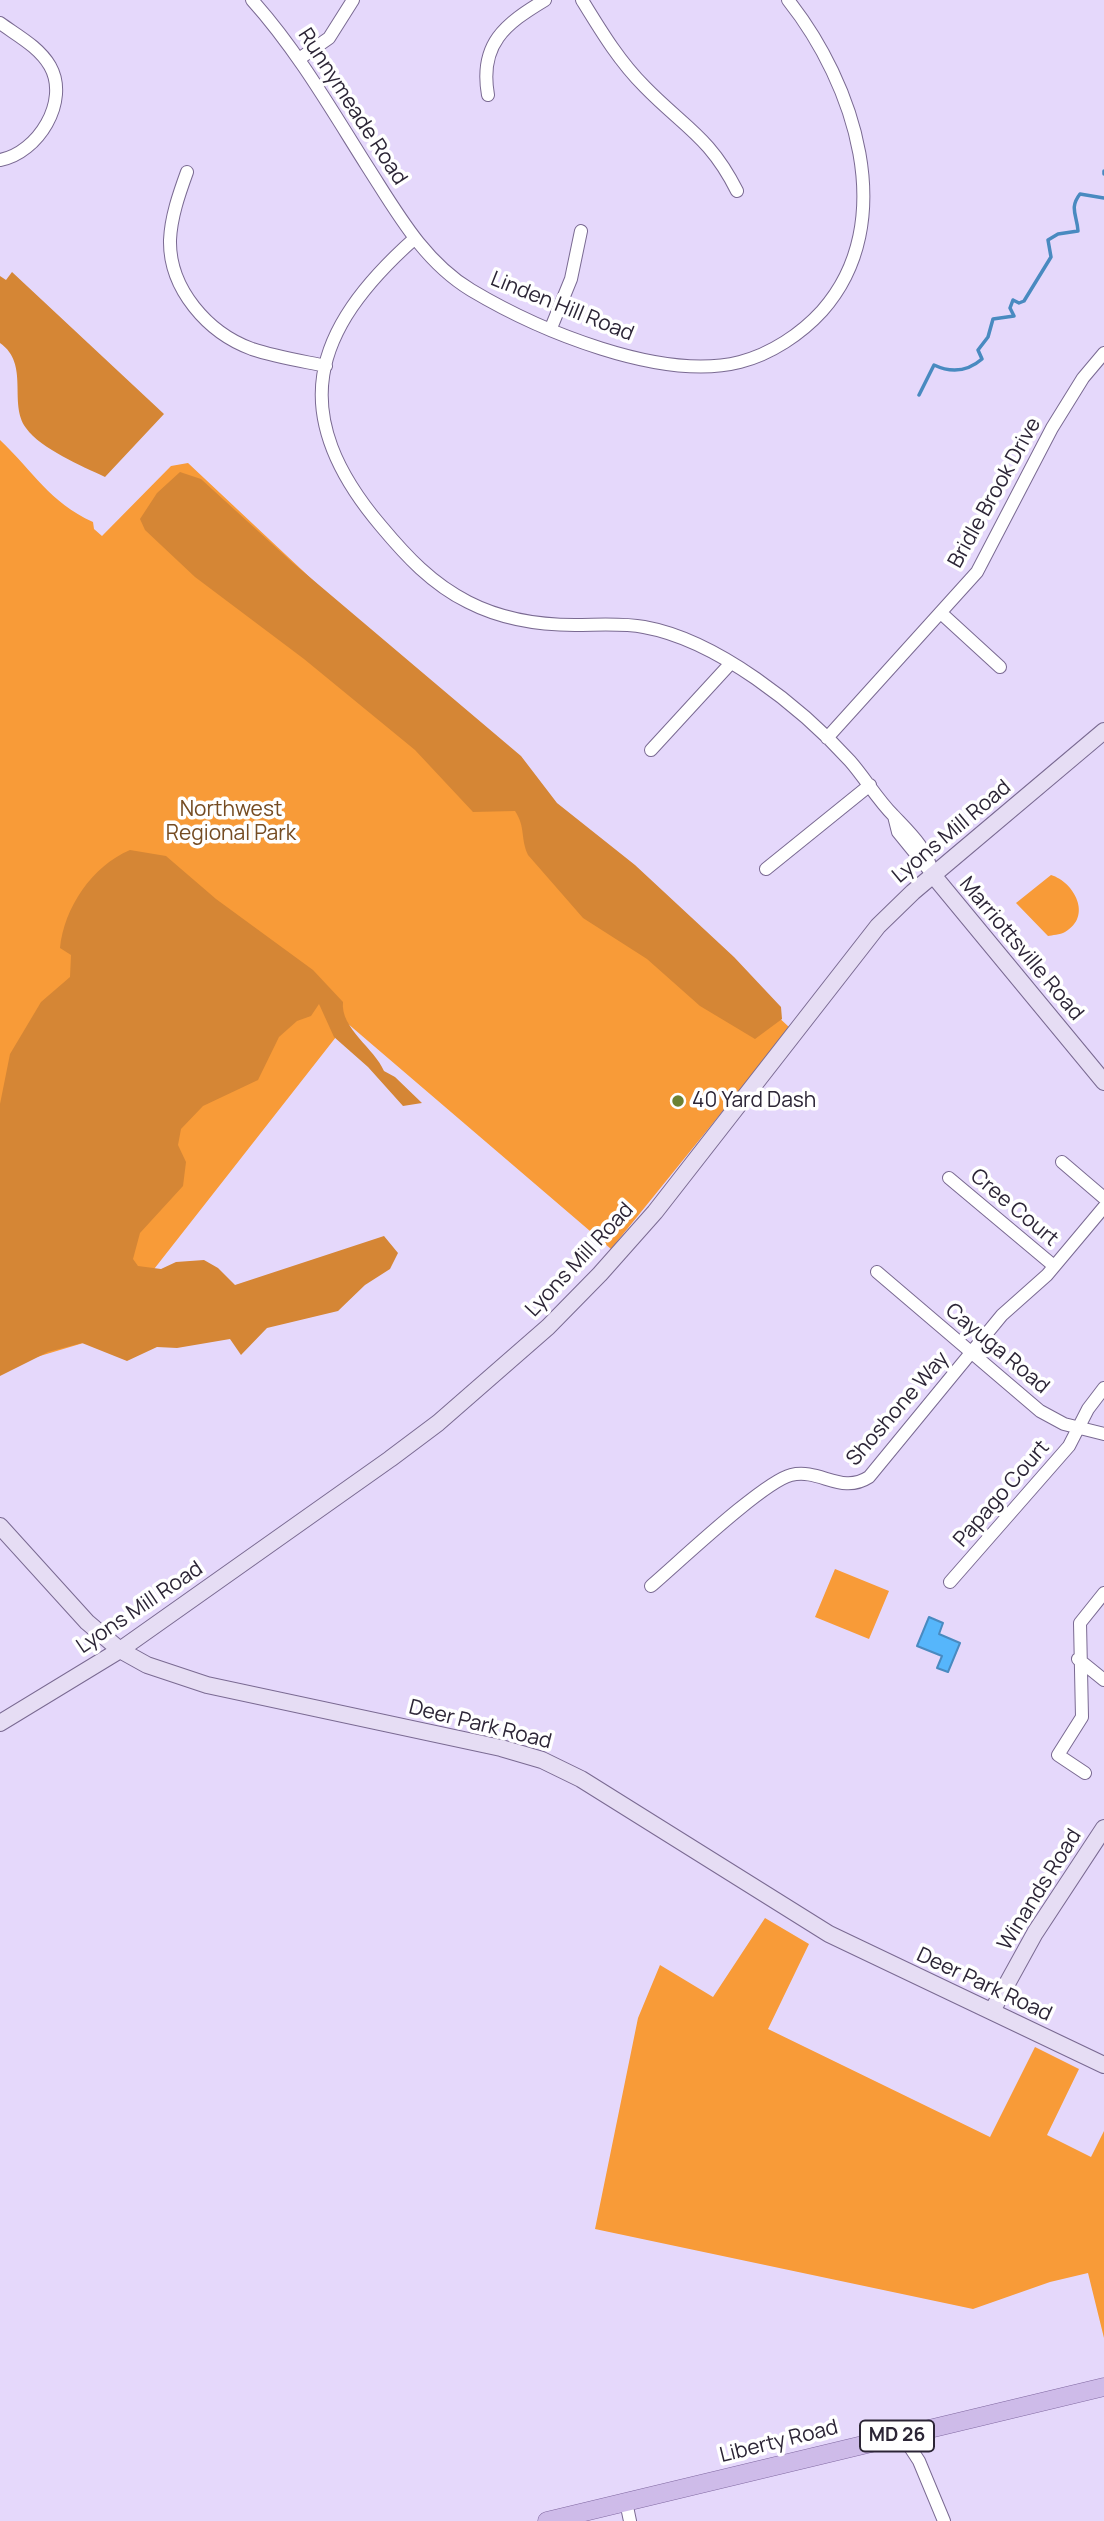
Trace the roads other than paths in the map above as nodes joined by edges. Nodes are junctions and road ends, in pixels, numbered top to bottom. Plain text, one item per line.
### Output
1 (252, 0) edge
2 (353, 0) edge
3 (545, 0) edge
4 (582, 0) edge
5 (788, 0) edge
6 (0, 23) edge
7 (299, 59) junction
8 (488, 95) dead end
9 (0, 159) edge
10 (187, 172) dead end
11 (737, 191) dead end
12 (581, 231) dead end
13 (414, 239) junction
14 (551, 328) junction
15 (1104, 353) edge
16 (326, 366) junction
17 (941, 613) junction
18 (730, 664) junction
19 (1000, 667) dead end
20 (1104, 731) edge
21 (827, 738) junction
22 (651, 750) dead end
23 (870, 785) junction
24 (766, 869) dead end
25 (933, 875) junction
26 (1104, 1082) edge
27 (1062, 1163) dead end
28 (949, 1178) dead end
29 (1104, 1198) edge
30 (1104, 1207) edge
31 (1054, 1266) junction
32 (877, 1272) dead end
33 (971, 1352) junction
34 (1104, 1388) edge
35 (1080, 1429) junction
36 (1104, 1434) edge
37 (0, 1526) edge
38 (950, 1582) dead end
39 (651, 1586) dead end
40 (1104, 1593) edge
41 (120, 1650) junction
42 (1078, 1659) junction
43 (1104, 1680) edge
44 (0, 1723) edge
45 (1085, 1773) dead end
46 (1104, 1828) edge
47 (992, 2011) junction
48 (1104, 2065) edge
49 (1104, 2387) edge
50 (902, 2435) junction
51 (625, 2502) junction
52 (547, 2521) edge
53 (630, 2521) edge
54 (944, 2521) edge

1 - 7 street, Runnymeade Road
2 - 7 street
3 - 8 street
4 - 11 street
5 - 14 street, Linden Hill Road
6 - 9 street
7 - 13 street, Runnymeade Road
10 - 16 street
12 - 14 street
13 - 14 street, Linden Hill Road
13 - 16 street, Marriottsville Road
15 - 17 street, Bridle Brook Drive
16 - 18 street, Marriottsville Road
17 - 19 street
17 - 21 street, Bridle Brook Drive
18 - 21 street, Marriottsville Road
18 - 22 street
20 - 25 main road, Lyons Mill Road
21 - 23 street, Marriottsville Road
23 - 24 street
23 - 25 street, Marriottsville Road
25 - 26 main road, Marriottsville Road
25 - 41 main road, Lyons Mill Road
27 - 29 street
28 - 31 street, Cree Court
30 - 31 street, Shoshone Way
31 - 33 street, Shoshone Way
32 - 33 street, Cayuga Road
33 - 35 street, Cayuga Road
33 - 39 street, Shoshone Way
34 - 35 street, Papago Court
35 - 36 street, Cayuga Road
35 - 38 street, Papago Court
37 - 41 main road, Deer Park Road
40 - 42 street
41 - 44 main road, Lyons Mill Road
41 - 47 main road, Deer Park Road
42 - 43 street
42 - 45 street
46 - 47 main road, Winands Road
47 - 48 main road, Deer Park Road
49 - 50 main road, Liberty Road / MD 26
50 - 51 main road, Liberty Road / MD 26
50 - 54 street
51 - 52 main road, Liberty Road / MD 26
51 - 53 street

